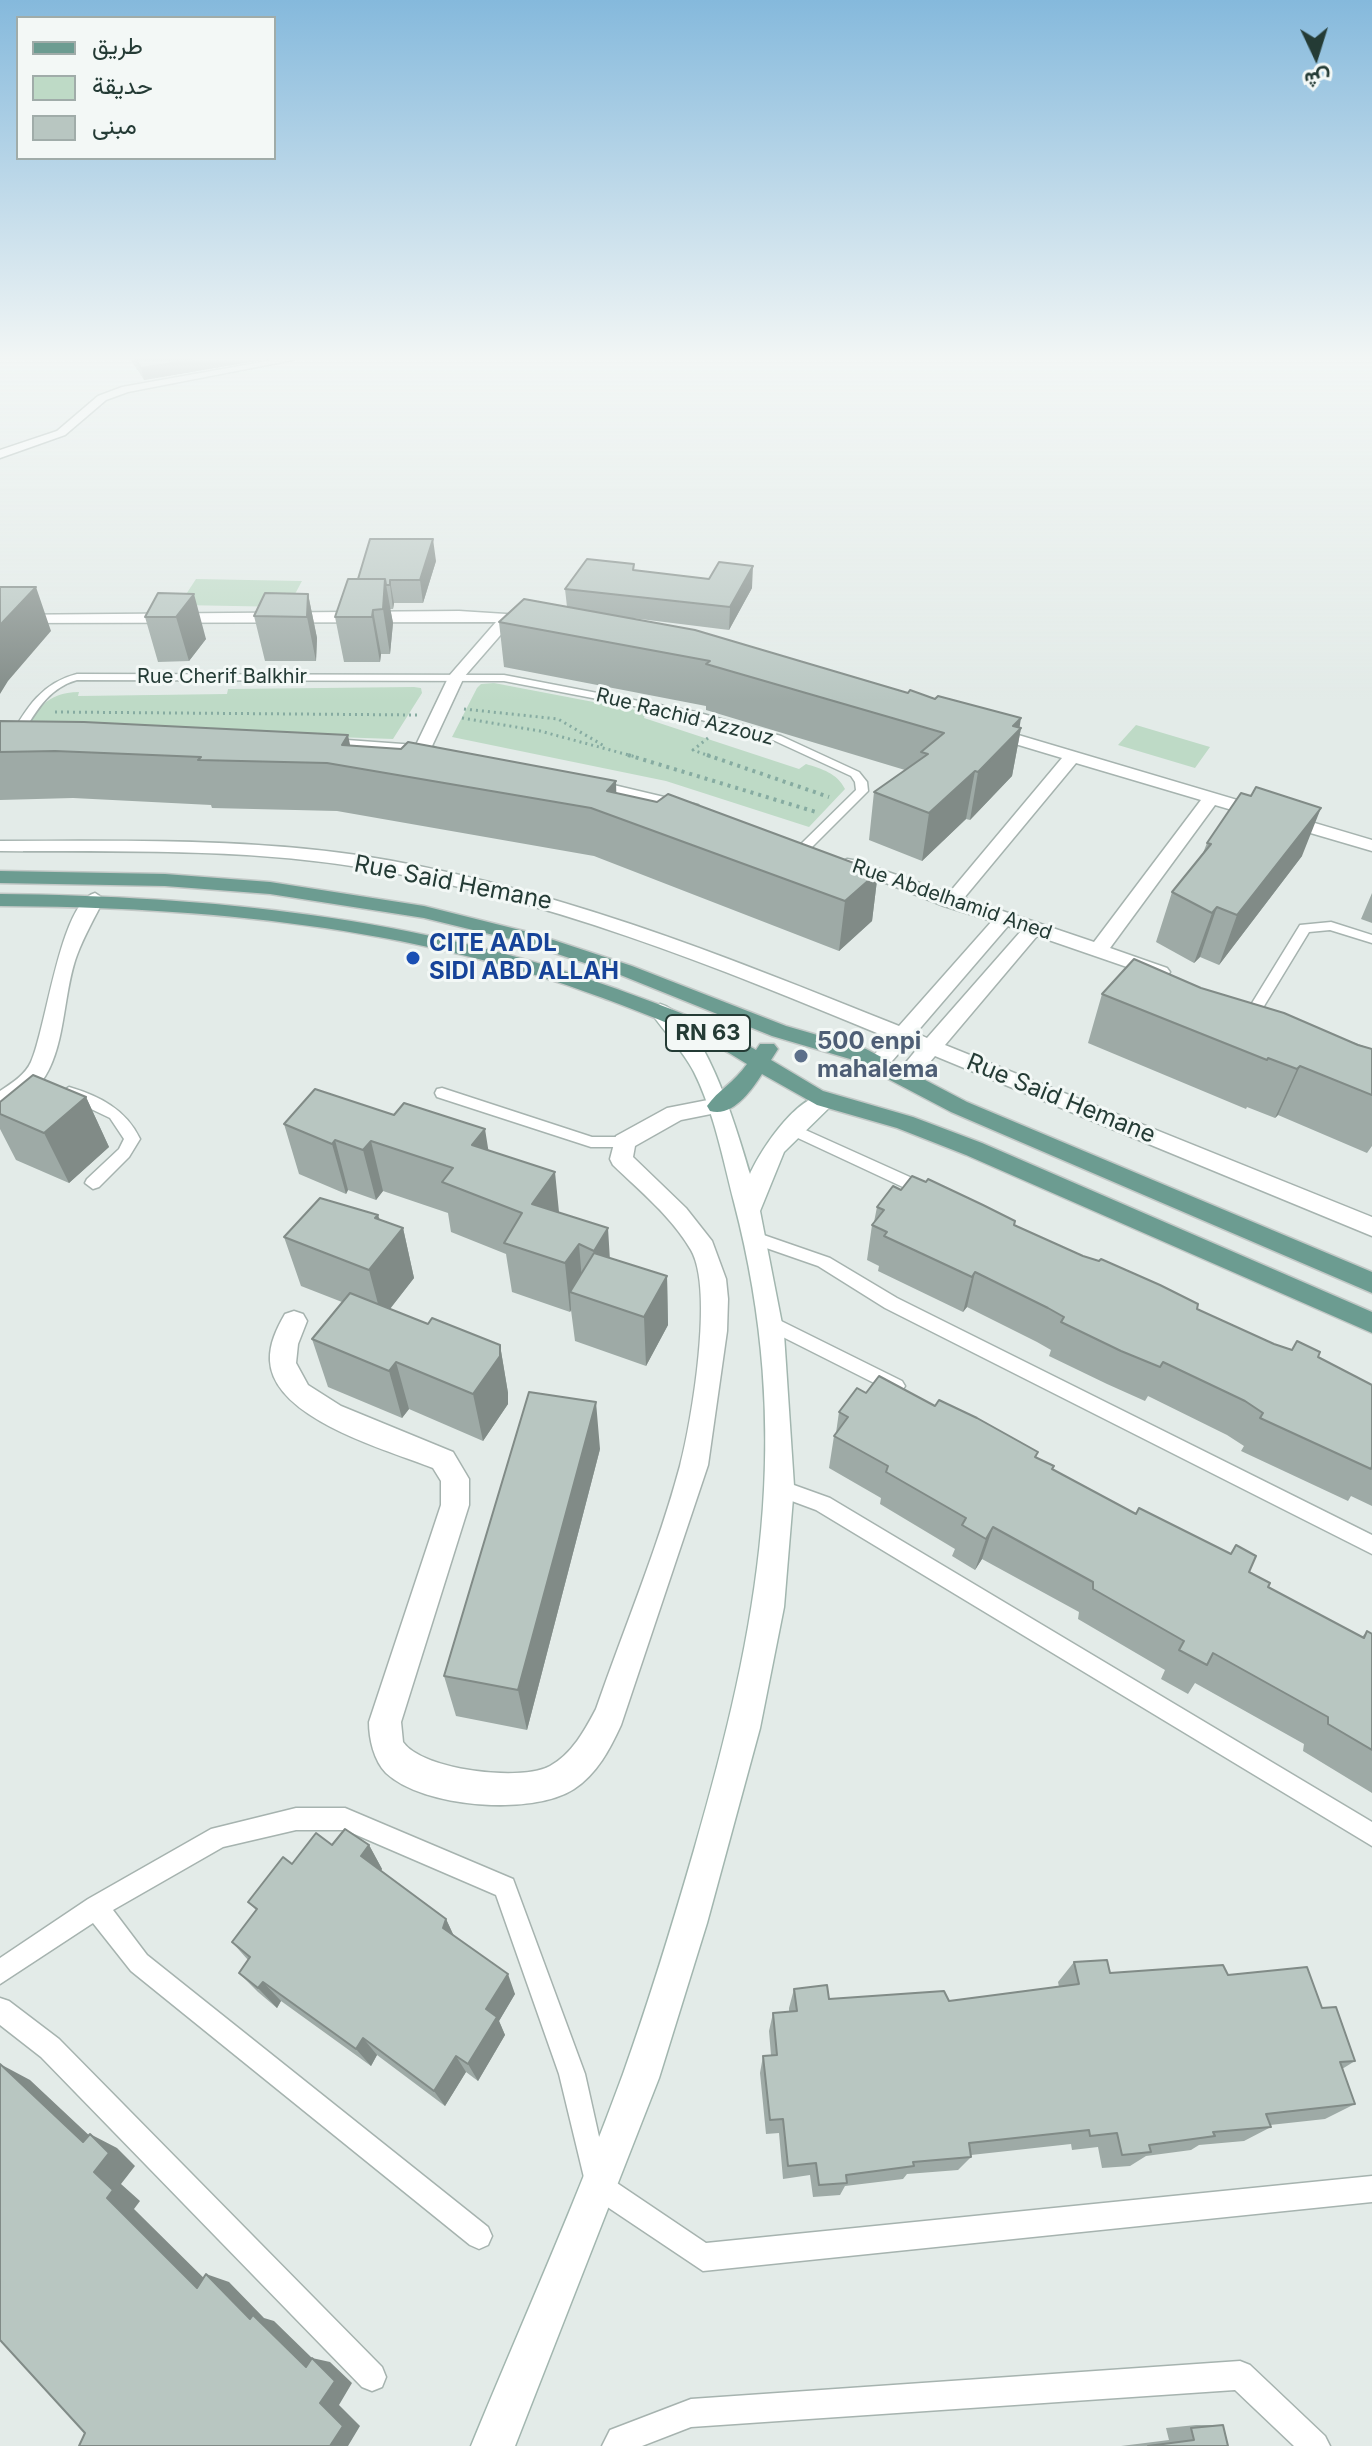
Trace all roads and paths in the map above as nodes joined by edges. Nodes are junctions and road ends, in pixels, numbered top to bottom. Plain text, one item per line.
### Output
1 (508, 617) junction
2 (0, 619) edge
3 (553, 622) edge
4 (457, 676) junction
5 (464, 709) dead end
6 (30, 712) junction
7 (440, 716) junction
8 (462, 718) dead end
9 (968, 725) edge
10 (712, 735) dead end
11 (15, 737) edge
12 (298, 742) edge
13 (422, 749) junction
14 (614, 751) junction
15 (452, 755) edge
16 (1074, 755) junction
17 (572, 781) edge
18 (1212, 797) junction
19 (850, 804) junction
20 (706, 814) edge
21 (835, 819) junction
22 (0, 846) edge
23 (1372, 846) edge
24 (812, 851) joint
25 (0, 877) edge
26 (112, 878) junction
27 (95, 899) junction
28 (0, 900) edge
29 (951, 902) junction
30 (1004, 919) junction
31 (1033, 929) junction
32 (1372, 939) edge
33 (1098, 950) junction
34 (1184, 982) edge
35 (1256, 1008) edge
36 (660, 1011) junction
37 (903, 1034) junction
38 (798, 1036) junction
39 (931, 1046) junction
40 (759, 1061) junction
41 (878, 1063) junction
42 (913, 1083) junction
43 (44, 1084) junction
44 (442, 1093) dead end
45 (826, 1100) junction
46 (0, 1102) edge
47 (718, 1106) junction
48 (885, 1117) junction
49 (790, 1128) junction
50 (624, 1142) junction
51 (93, 1183) dead end
52 (946, 1200) edge
53 (752, 1224) junction
54 (1372, 1227) edge
55 (1372, 1283) edge
56 (294, 1321) dead end
57 (769, 1322) junction
58 (1372, 1323) edge
59 (907, 1392) edge
60 (780, 1488) junction
61 (1372, 1545) edge
62 (1372, 1835) edge
63 (96, 1907) junction
64 (0, 1972) edge
65 (0, 2010) edge
66 (597, 2185) junction
67 (1372, 2189) edge
68 (479, 2236) dead end
69 (372, 2377) dead end
70 (493, 2446) edge
71 (617, 2446) edge
72 (1315, 2446) edge

1 - 2 street
1 - 3 street
1 - 4 street
4 - 6 lane, Rue Cherif Balkhir
4 - 7 street
4 - 19 lane, Rue Rachid Azzouz
5 - 14 path
6 - 7 path
6 - 11 lane, Rue Cherif Balkhir
7 - 13 street
8 - 14 path
9 - 16 street
10 - 19 path
12 - 13 street
13 - 15 street
14 - 21 path
16 - 18 street
16 - 29 street
17 - 20 street
18 - 23 street
18 - 33 street
19 - 21 lane
21 - 24 lane
22 - 37 street, Rue Said Hemane
24 - 29 street, Rue Abdelhamid Aned
25 - 26 main road
26 - 27 main road
26 - 38 main road
27 - 28 main road, RN 63
27 - 36 main road, RN 63
27 - 43 street
29 - 30 street, Rue Abdelhamid Aned
30 - 31 street, Rue Abdelhamid Aned
30 - 37 street
31 - 33 street, Rue Abdelhamid Aned
31 - 39 street
32 - 35 lane
33 - 34 street, Rue Abdelhamid Aned
36 - 40 main road, RN 63
36 - 47 street
37 - 39 street, Rue Said Hemane
37 - 41 street
38 - 40 main road
38 - 41 main road
39 - 42 street
39 - 54 street, Rue Said Hemane
40 - 45 main road, RN 63
40 - 47 main road
41 - 42 main road
42 - 48 main road
42 - 55 main road
43 - 46 street
43 - 51 lane
44 - 50 lane
45 - 48 main road, RN 63
45 - 49 street
47 - 50 street
47 - 53 street
48 - 58 main road, RN 63
49 - 52 lane
49 - 53 street
50 - 56 street
53 - 57 street
53 - 61 lane
57 - 59 lane
57 - 60 street
60 - 62 lane
60 - 66 street
63 - 64 lane
63 - 66 lane
63 - 68 lane
65 - 69 lane
66 - 67 lane
66 - 70 street
71 - 72 lane

